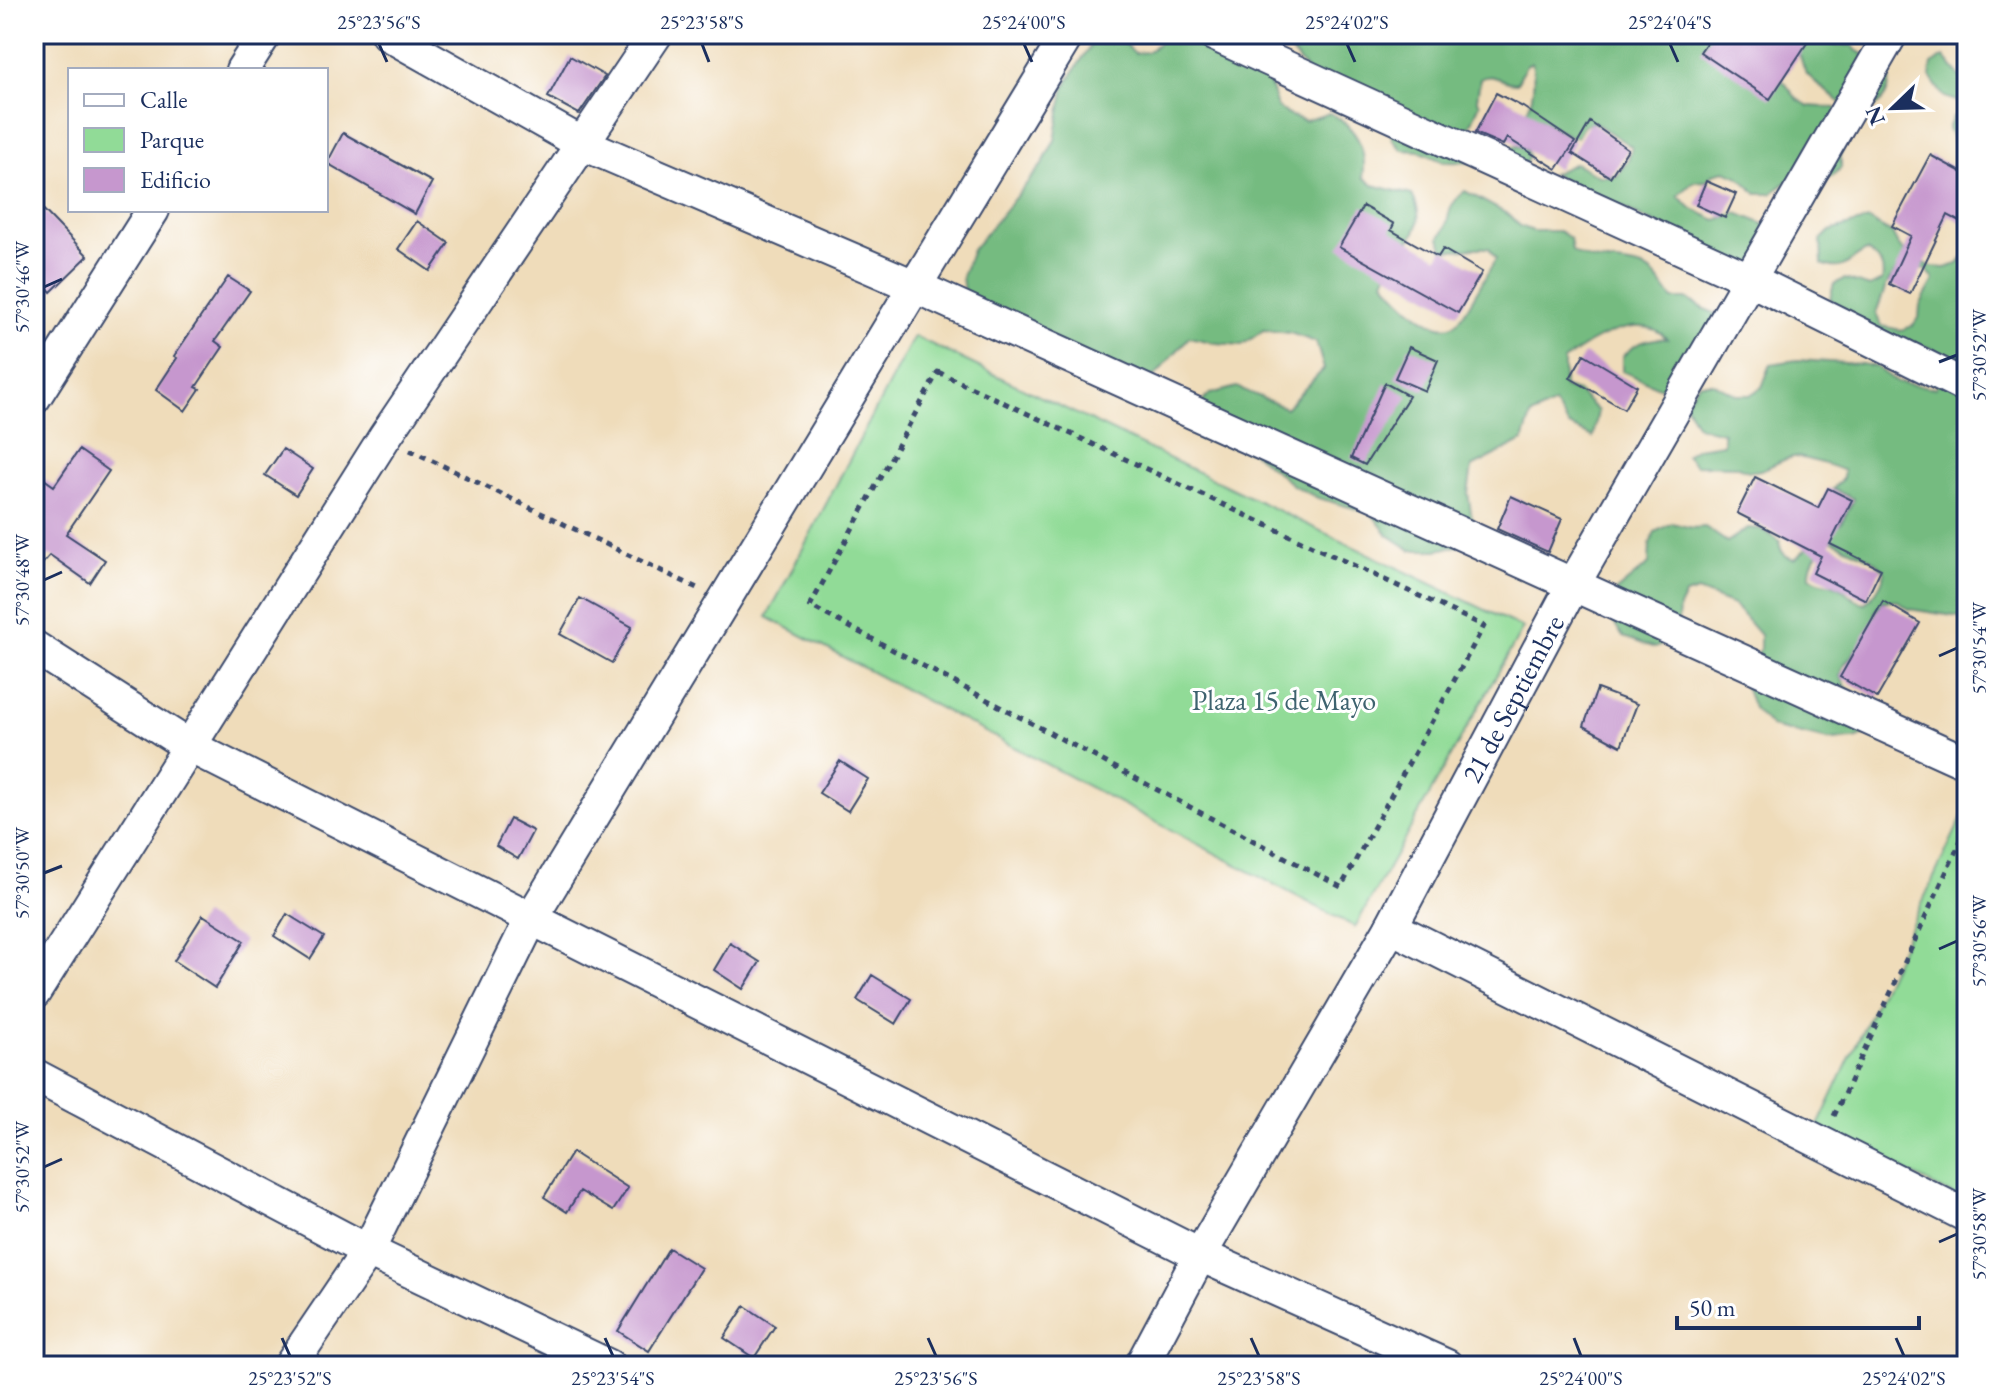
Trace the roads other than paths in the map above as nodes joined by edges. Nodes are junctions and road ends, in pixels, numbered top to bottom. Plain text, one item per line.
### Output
1 (265, 34) edge
2 (387, 34) edge
3 (656, 34) edge
4 (1068, 34) edge
5 (1213, 34) edge
6 (1891, 34) edge
7 (243, 68) edge
8 (581, 143) junction
9 (152, 212) edge
10 (1749, 279) junction
11 (914, 286) junction
12 (1967, 387) edge
13 (34, 398) edge
14 (1573, 585) junction
15 (34, 647) edge
16 (189, 746) junction
17 (1967, 763) edge
18 (532, 917) junction
19 (1391, 927) junction
20 (34, 993) edge
21 (34, 1075) edge
22 (1967, 1216) edge
23 (368, 1251) junction
24 (1200, 1255) junction
25 (290, 1366) edge
26 (609, 1366) edge
27 (1141, 1366) edge
28 (1447, 1366) edge

1 - 7 street
2 - 8 street
3 - 8 street
4 - 11 street
5 - 10 street
6 - 10 street, 21 de Septiembre
8 - 11 street
8 - 16 street
9 - 13 street
10 - 12 street
10 - 14 street, 21 de Septiembre
11 - 14 street
11 - 18 street
14 - 17 street
14 - 19 street, 21 de Septiembre
15 - 16 street
16 - 18 street
16 - 20 street
18 - 23 street
18 - 24 street
19 - 22 street
19 - 24 street, 21 de Septiembre
21 - 23 street
23 - 25 street
23 - 26 street
24 - 27 street, 21 de Septiembre
24 - 28 street

